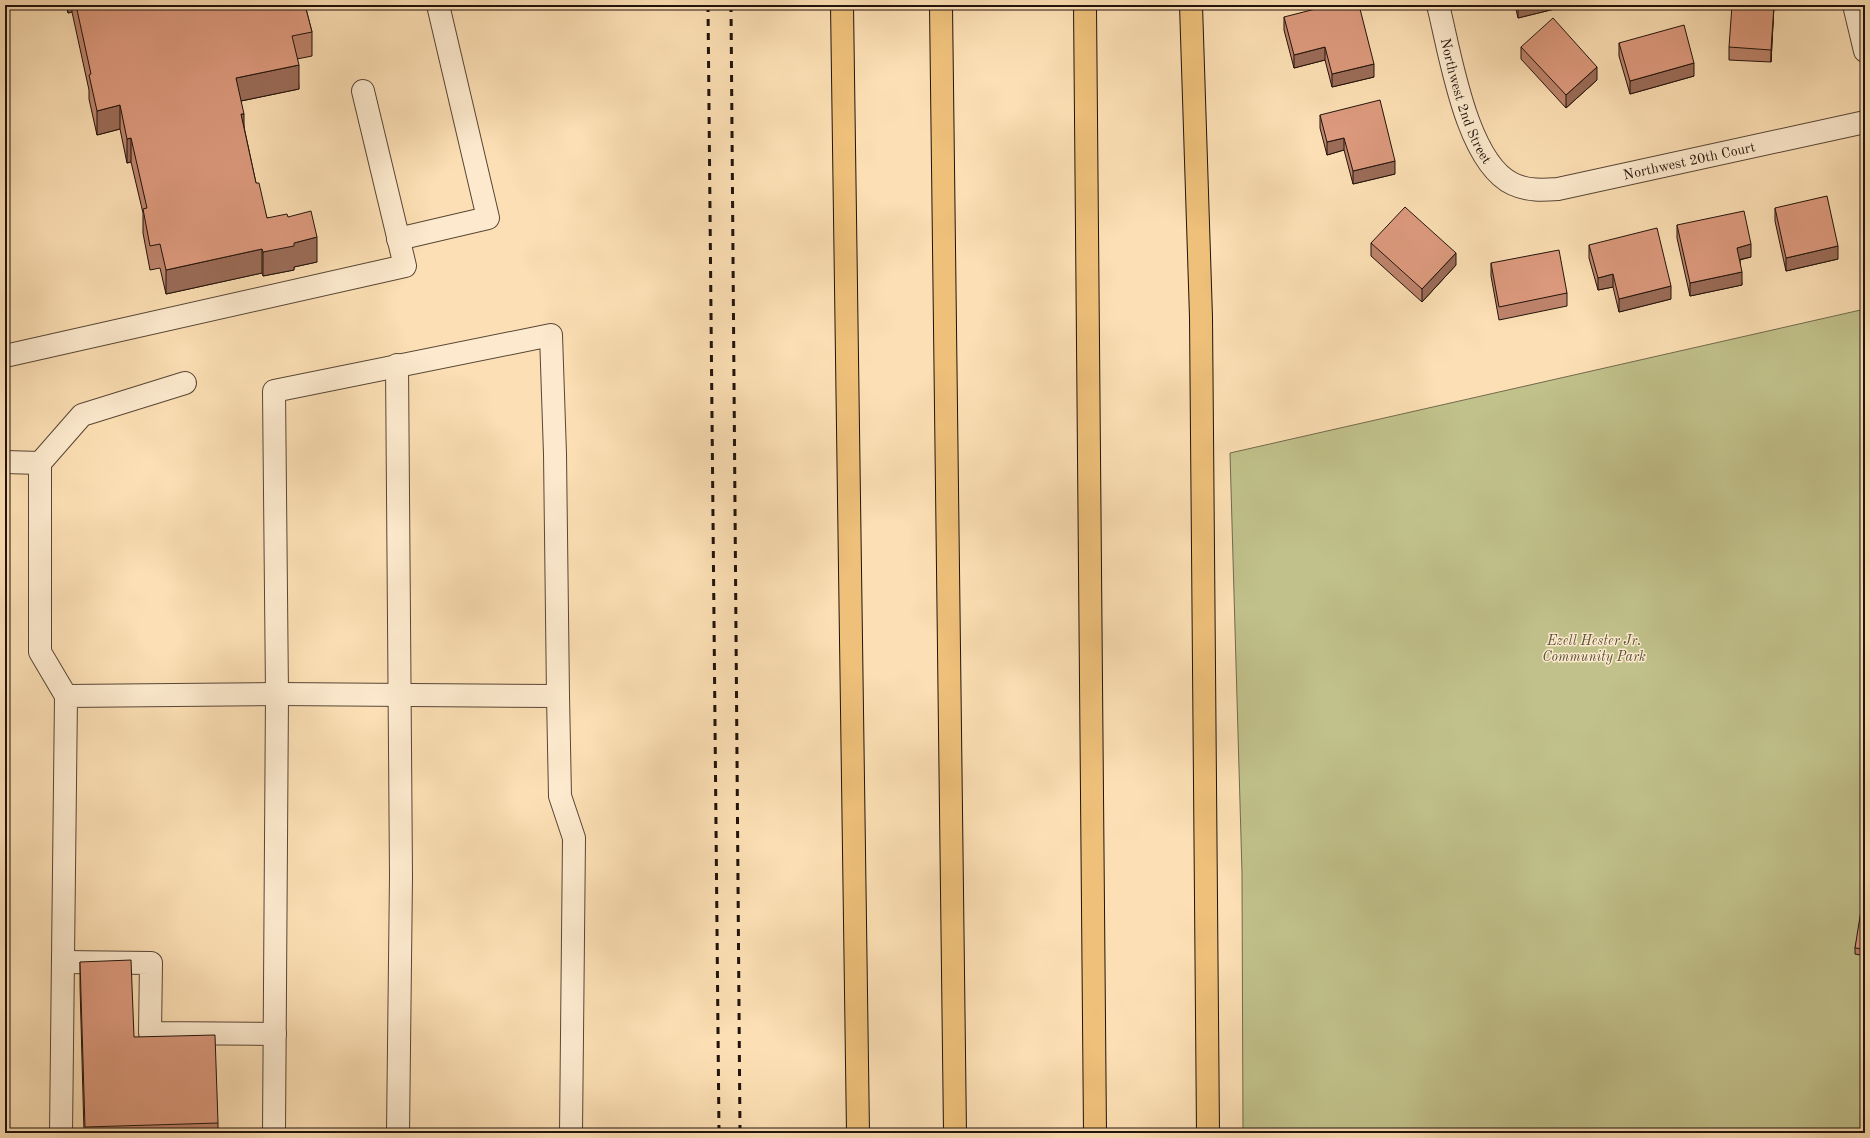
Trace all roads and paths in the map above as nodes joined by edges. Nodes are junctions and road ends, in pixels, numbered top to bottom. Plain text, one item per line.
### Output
1 (438, 5) edge
2 (842, 5) edge
3 (941, 5) edge
4 (1085, 5) edge
5 (1191, 5) edge
6 (1438, 5) edge
7 (1854, 5) edge
8 (1865, 51) edge
9 (363, 91) dead end
10 (1865, 122) edge
11 (1513, 184) joint
12 (398, 239) junction
13 (5, 356) edge
14 (397, 365) junction
15 (185, 383) dead end
16 (5, 462) edge
17 (40, 463) junction
18 (277, 694) junction
19 (399, 695) junction
20 (66, 696) junction
21 (558, 696) junction
22 (63, 962) junction
23 (275, 1034) junction
24 (61, 1133) edge
25 (274, 1133) edge
26 (398, 1133) edge
27 (571, 1133) edge
28 (858, 1133) edge
29 (955, 1133) edge
30 (1095, 1133) edge
31 (1208, 1133) edge

1 - 12 street
2 - 28 highway
3 - 29 highway
4 - 30 highway
5 - 31 highway
6 - 11 street, Northwest 2nd Street
7 - 8 street
9 - 12 street
10 - 11 street, Northwest 20th Court
12 - 13 street
14 - 18 street
14 - 19 street
14 - 21 street
15 - 17 street
16 - 17 street
17 - 20 street
18 - 19 street
18 - 20 street
18 - 23 street
19 - 21 street
19 - 26 street
20 - 22 street
21 - 27 street
22 - 23 street
22 - 24 street
23 - 25 street

